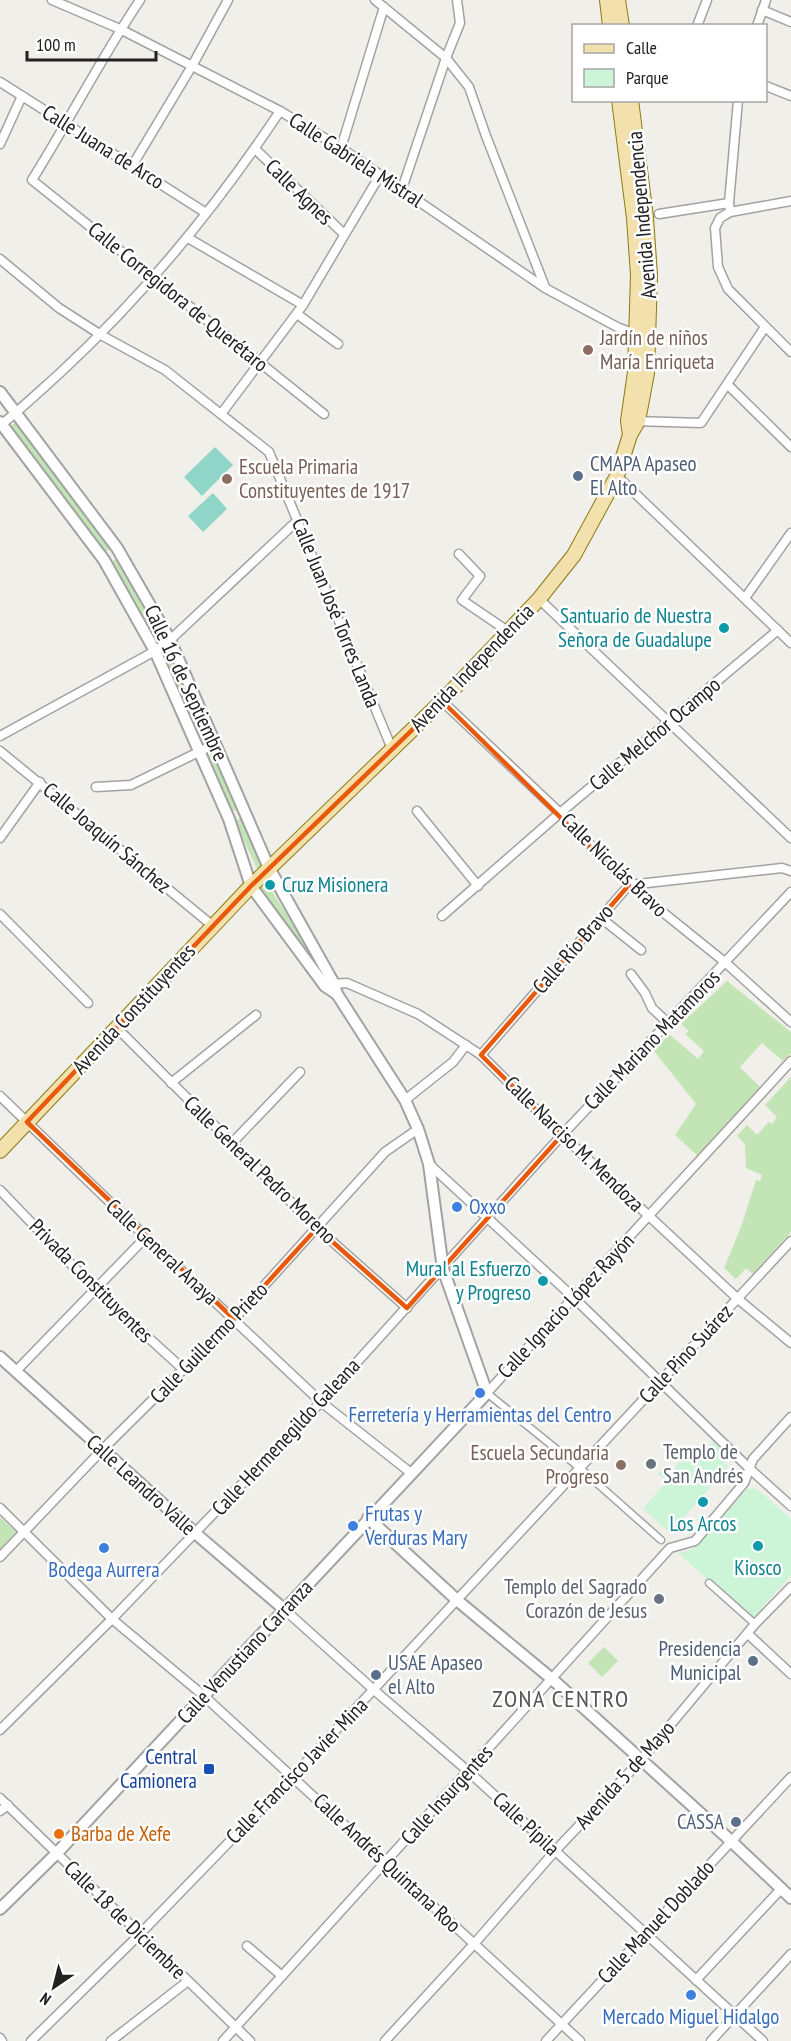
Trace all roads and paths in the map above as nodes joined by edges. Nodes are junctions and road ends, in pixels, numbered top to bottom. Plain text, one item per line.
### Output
1 (52, 0) edge
2 (140, 0) edge
3 (228, 0) edge
4 (375, 0) edge
5 (457, 0) edge
6 (607, 0) edge
7 (618, 0) edge
8 (707, 0) edge
9 (766, 0) edge
10 (384, 7) junction
11 (762, 10) junction
12 (791, 22) edge
13 (610, 24) edge
14 (622, 24) edge
15 (698, 24) edge
16 (758, 24) edge
17 (120, 29) junction
18 (446, 58) junction
19 (192, 66) junction
20 (0, 82) edge
21 (767, 87) edge
22 (22, 96) junction
23 (791, 96) edge
24 (620, 102) edge
25 (632, 102) edge
26 (738, 102) edge
27 (280, 111) junction
28 (66, 125) junction
29 (0, 144) edge
30 (341, 148) junction
31 (255, 149) junction
32 (132, 166) junction
33 (380, 175) junction
34 (402, 189) junction
35 (791, 201) edge
36 (729, 208) junction
37 (207, 213) junction
38 (659, 214) dead end
39 (344, 234) junction
40 (188, 238) junction
41 (0, 259) edge
42 (153, 277) junction
43 (545, 288) junction
44 (303, 305) junction
45 (297, 314) junction
46 (765, 327) junction
47 (101, 335) junction
48 (643, 335) junction
49 (338, 344) dead end
50 (791, 352) edge
51 (260, 363) junction
52 (728, 385) junction
53 (0, 392) edge
54 (16, 412) junction
55 (221, 414) junction
56 (324, 414) dead end
57 (633, 421) junction
58 (1, 423) edge
59 (791, 447) edge
60 (617, 476) junction
61 (298, 520) junction
62 (791, 533) edge
63 (117, 548) junction
64 (459, 554) dead end
65 (104, 560) junction
66 (539, 598) junction
67 (745, 598) junction
68 (778, 630) junction
69 (509, 632) junction
70 (170, 640) junction
71 (791, 642) edge
72 (155, 651) junction
73 (442, 701) junction
74 (669, 722) junction
75 (0, 736) edge
76 (215, 744) junction
77 (392, 749) junction
78 (0, 751) edge
79 (199, 751) junction
80 (40, 782) junction
81 (96, 787) dead end
82 (417, 811) dead end
83 (245, 812) junction
84 (560, 813) junction
85 (229, 819) junction
86 (0, 838) edge
87 (791, 838) edge
88 (269, 868) junction
89 (791, 871) edge
90 (629, 885) junction
91 (251, 886) junction
92 (478, 886) junction
93 (791, 892) edge
94 (0, 915) edge
95 (442, 916) dead end
96 (601, 918) junction
97 (213, 926) junction
98 (641, 950) dead end
99 (726, 963) junction
100 (631, 974) dead end
101 (329, 984) junction
102 (88, 1003) dead end
103 (256, 1015) dead end
104 (791, 1022) edge
105 (668, 1023) junction
106 (117, 1028) junction
107 (466, 1045) junction
108 (480, 1055) junction
109 (791, 1061) edge
110 (300, 1071) dead end
111 (171, 1083) junction
112 (0, 1095) edge
113 (405, 1100) junction
114 (27, 1122) junction
115 (418, 1129) junction
116 (562, 1135) junction
117 (231, 1144) junction
118 (0, 1151) edge
119 (429, 1164) junction
120 (0, 1190) edge
121 (650, 1216) junction
122 (488, 1217) junction
123 (317, 1228) junction
124 (146, 1237) junction
125 (791, 1241) edge
126 (443, 1269) junction
127 (95, 1290) junction
128 (573, 1297) junction
129 (738, 1299) junction
130 (407, 1308) junction
131 (234, 1319) junction
132 (791, 1343) edge
133 (0, 1357) edge
134 (184, 1370) junction
135 (16, 1371) junction
136 (660, 1380) junction
137 (487, 1393) junction
138 (321, 1402) junction
139 (791, 1417) edge
140 (102, 1450) junction
141 (581, 1468) junction
142 (750, 1469) junction
143 (411, 1473) junction
144 (791, 1506) edge
145 (0, 1508) edge
146 (368, 1518) junction
147 (26, 1531) junction
148 (195, 1533) junction
149 (666, 1544) junction
150 (0, 1557) edge
151 (708, 1583) dead end
152 (791, 1587) edge
153 (458, 1600) junction
154 (285, 1610) junction
155 (112, 1619) junction
156 (755, 1624) junction
157 (747, 1634) junction
158 (791, 1674) edge
159 (552, 1679) junction
160 (374, 1690) junction
161 (204, 1696) junction
162 (0, 1730) edge
163 (641, 1760) junction
164 (469, 1772) junction
165 (293, 1776) junction
166 (791, 1777) edge
167 (0, 1798) edge
168 (8, 1806) junction
169 (0, 1811) edge
170 (731, 1841) junction
171 (555, 1851) junction
172 (56, 1854) junction
173 (385, 1863) junction
174 (781, 1889) junction
175 (791, 1899) edge
176 (0, 1909) edge
177 (645, 1934) junction
178 (139, 1935) junction
179 (474, 1944) junction
180 (248, 1946) dead end
181 (791, 1954) edge
182 (282, 1976) junction
183 (696, 1980) junction
184 (188, 1981) junction
185 (735, 2015) junction
186 (562, 2024) junction
187 (235, 2028) junction
188 (31, 2041) edge
189 (111, 2041) edge
190 (223, 2041) edge
191 (250, 2041) edge
192 (385, 2041) edge
193 (546, 2041) edge
194 (580, 2041) edge
195 (711, 2041) edge
196 (763, 2041) edge

1 - 17 street, Calle Gabriela Mistral
2 - 17 street
3 - 19 street
4 - 10 street
5 - 18 street
6 - 13 main road
7 - 14 main road
8 - 15 street
9 - 11 street
10 - 18 street
10 - 30 street
11 - 12 street
11 - 16 street
17 - 19 street, Calle Gabriela Mistral
17 - 28 street
18 - 34 street
18 - 43 street
19 - 27 street, Calle Gabriela Mistral
19 - 32 street
20 - 22 street, Calle Juana de Arco
21 - 23 street
22 - 28 street, Calle Juana de Arco
22 - 29 street
24 - 48 main road, Avenida Independencia
25 - 48 main road, Avenida Independencia
26 - 36 street
27 - 30 street, Calle Gabriela Mistral
27 - 31 street
28 - 32 street, Calle Juana de Arco
28 - 42 street, Calle Corregidora de Querétaro
30 - 33 street, Calle Gabriela Mistral
31 - 37 street
31 - 39 street, Calle Agnes
32 - 37 street, Calle Juana de Arco
33 - 34 street, Calle Gabriela Mistral
33 - 39 street
34 - 43 street, Calle Gabriela Mistral
35 - 36 street
36 - 38 street
36 - 46 street
37 - 40 street
39 - 44 street
40 - 42 street
40 - 44 street
41 - 47 street, Calle Juan José Torres Landa
42 - 47 street
42 - 51 street, Calle Corregidora de Querétaro
43 - 48 street, Calle Gabriela Mistral
44 - 45 street
45 - 49 street
45 - 51 street
46 - 50 street
46 - 52 street
47 - 54 street
47 - 55 street, Calle Juan José Torres Landa
48 - 57 main road, Avenida Independencia
51 - 55 street
51 - 56 street, Calle Corregidora de Querétaro
52 - 57 street
52 - 59 street
53 - 54 street, Calle 16 de Septiembre
54 - 58 street
54 - 63 street, Calle 16 de Septiembre
55 - 61 street, Calle Juan José Torres Landa
57 - 60 main road, Avenida Independencia
58 - 65 street, Calle 16 de Septiembre
60 - 66 main road, Avenida Independencia
60 - 67 street
61 - 70 street
61 - 77 street, Calle Juan José Torres Landa
62 - 67 street
63 - 65 street
63 - 70 street, Calle 16 de Septiembre
64 - 69 street
65 - 72 street, Calle 16 de Septiembre
66 - 69 main road, Avenida Independencia
66 - 74 street
67 - 68 street
68 - 71 street
68 - 74 street, Calle Melchor Ocampo
69 - 73 main road, Avenida Independencia
70 - 72 street
70 - 76 street, Calle 16 de Septiembre
72 - 75 street
72 - 79 street, Calle 16 de Septiembre
73 - 77 main road, Avenida Independencia
73 - 84 street, Calle Nicolás Bravo
74 - 84 street, Calle Melchor Ocampo
74 - 87 street
76 - 79 street
76 - 83 street, Calle 16 de Septiembre
77 - 88 main road, Avenida Independencia
78 - 80 street, Calle Joaquín Sánchez
79 - 81 street
79 - 85 street, Calle 16 de Septiembre
80 - 86 street
80 - 97 street, Calle Joaquín Sánchez
82 - 92 street
83 - 85 street
83 - 88 street, Calle 16 de Septiembre
84 - 90 street, Calle Nicolás Bravo
84 - 92 street, Calle Melchor Ocampo
85 - 91 street, Calle 16 de Septiembre
88 - 91 main road, Avenida Constituyentes
88 - 101 street, Calle 16 de Septiembre
89 - 90 street, Calle Río Bravo
90 - 96 street, Calle Río Bravo
90 - 99 street, Calle Nicolás Bravo
91 - 97 main road, Avenida Constituyentes
91 - 101 street, Calle 16 de Septiembre
92 - 95 street, Calle Melchor Ocampo
93 - 99 street, Calle Mariano Matamoros
94 - 102 street
96 - 98 street
96 - 108 street, Calle Río Bravo
97 - 106 main road, Avenida Constituyentes
99 - 104 street, Calle Nicolás Bravo
99 - 105 street, Calle Mariano Matamoros
100 - 105 street
101 - 107 street, Calle Narciso M. Mendoza
101 - 113 street, Calle 16 de Septiembre
103 - 111 street
105 - 116 street, Calle Mariano Matamoros
106 - 111 street, Calle General Pedro Moreno
106 - 114 main road, Avenida Constituyentes
107 - 108 street, Calle Narciso M. Mendoza
107 - 113 street
108 - 116 street, Calle Narciso M. Mendoza
109 - 121 street, Calle Ignacio López Rayón
110 - 117 street
111 - 117 street, Calle General Pedro Moreno
112 - 114 street, Calle General Anaya
113 - 115 street, Calle 16 de Septiembre
114 - 118 main road, Avenida Constituyentes
114 - 124 street, Calle General Anaya
115 - 119 street, Calle 16 de Septiembre
115 - 123 street, Calle Guillermo Prieto
116 - 121 street, Calle Narciso M. Mendoza
116 - 122 street, Calle Mariano Matamoros
117 - 123 street, Calle General Pedro Moreno
119 - 122 street
119 - 126 street, Calle 16 de Septiembre
120 - 127 street, Privada Constituyentes
121 - 128 street, Calle Ignacio López Rayón
121 - 129 street, Calle Narciso M. Mendoza
122 - 126 street, Calle Mariano Matamoros
122 - 128 street
123 - 130 street, Calle General Pedro Moreno
123 - 131 street, Calle Guillermo Prieto
124 - 127 street
124 - 131 street, Calle General Anaya
125 - 129 street, Calle Pino Suárez
126 - 130 street, Calle Hermenegildo Galeana
126 - 137 street, Calle 16 de Septiembre
127 - 134 street, Privada Constituyentes
127 - 135 street
128 - 136 street
128 - 137 street, Calle Ignacio López Rayón
129 - 132 street, Calle Narciso M. Mendoza
129 - 136 street, Calle Pino Suárez
130 - 138 street, Calle Hermenegildo Galeana
131 - 134 street, Calle Guillermo Prieto
131 - 138 street, Calle General Anaya
133 - 135 street, Calle Leandro Valle
134 - 140 street, Calle Guillermo Prieto
135 - 140 street, Calle Leandro Valle
136 - 141 street, Calle Pino Suárez
136 - 142 street
137 - 141 street
137 - 143 street, Calle Venustiano Carranza
138 - 143 street, Calle General Anaya
138 - 148 street, Calle Hermenegildo Galeana
139 - 142 street
140 - 147 street, Calle Guillermo Prieto
140 - 148 street, Calle Leandro Valle
141 - 149 street
141 - 153 street, Calle Francisco Javier Mina
142 - 144 street
142 - 149 street
143 - 146 street, Calle Venustiano Carranza
145 - 147 street, Calle Andrés Quintana Roo
146 - 153 street
146 - 154 street, Calle Venustiano Carranza
147 - 150 street, Calle Guillermo Prieto
147 - 155 street, Calle Andrés Quintana Roo
148 - 154 street, Calle Leandro Valle
148 - 155 street, Calle Hermenegildo Galeana
149 - 159 street, Calle Insurgentes
151 - 156 street
152 - 156 street, Avenida 5 de Mayo
153 - 159 street
153 - 160 street, Calle Francisco Javier Mina
154 - 160 street, Calle Pípila
154 - 161 street, Calle Venustiano Carranza
155 - 161 street, Calle Andrés Quintana Roo
155 - 162 street, Calle Hermenegildo Galeana
156 - 157 street, Avenida 5 de Mayo
157 - 158 street
157 - 163 street, Avenida 5 de Mayo
159 - 163 street
159 - 164 street, Calle Insurgentes
160 - 164 street, Calle Pípila
160 - 165 street, Calle Francisco Javier Mina
161 - 165 street, Calle Andrés Quintana Roo
161 - 172 street, Calle Venustiano Carranza
163 - 170 street
163 - 171 street, Avenida 5 de Mayo
164 - 171 street, Calle Pípila
164 - 173 street, Calle Insurgentes
165 - 173 street, Calle Andrés Quintana Roo
165 - 178 street, Calle Francisco Javier Mina
166 - 170 street, Calle Manuel Doblado
167 - 168 street, Calle 18 de Diciembre
168 - 169 street
168 - 172 street, Calle 18 de Diciembre
170 - 174 street
170 - 177 street, Calle Manuel Doblado
171 - 177 street, Calle Pípila
171 - 179 street, Avenida 5 de Mayo
172 - 176 street, Calle Venustiano Carranza
172 - 178 street, Calle 18 de Diciembre
173 - 179 street, Calle Andrés Quintana Roo
173 - 182 street, Calle Insurgentes
174 - 175 street
174 - 183 street
177 - 183 street, Calle Pípila
177 - 186 street, Calle Manuel Doblado
178 - 184 street, Calle 18 de Diciembre
178 - 188 street, Calle Francisco Javier Mina
179 - 186 street, Calle Andrés Quintana Roo
179 - 192 street, Avenida 5 de Mayo
180 - 182 street
181 - 185 street
182 - 187 street, Calle Insurgentes
183 - 185 street, Calle Pípila
184 - 187 street, Calle 18 de Diciembre
184 - 189 street
185 - 195 street
185 - 196 street, Calle Pípila
186 - 193 street, Calle Manuel Doblado
186 - 194 street, Calle Andrés Quintana Roo
187 - 190 street, Calle Insurgentes
187 - 191 street, Calle 18 de Diciembre

